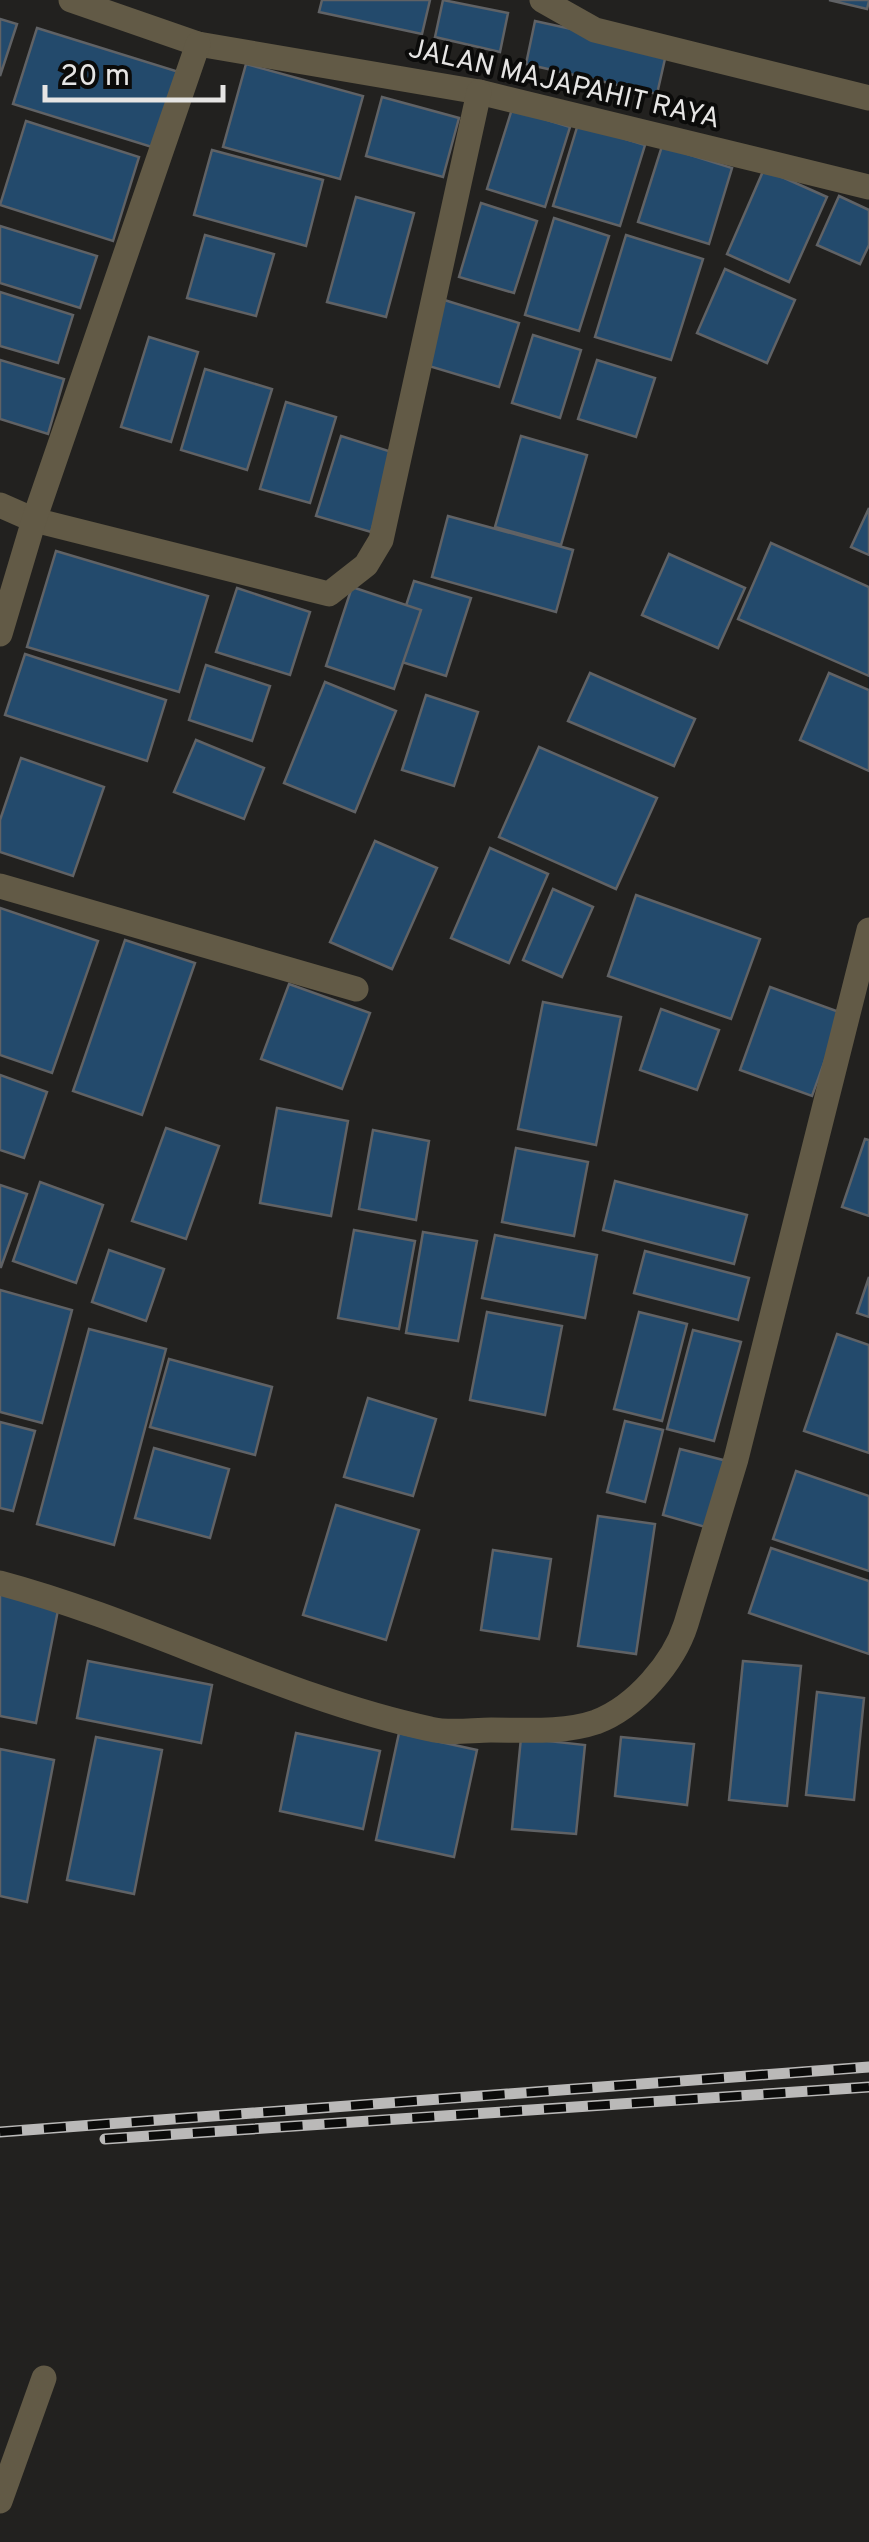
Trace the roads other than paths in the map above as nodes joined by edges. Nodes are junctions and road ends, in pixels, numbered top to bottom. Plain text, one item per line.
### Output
1 (71, 0) edge
2 (542, 0) edge
3 (198, 44) junction
4 (479, 92) junction
5 (869, 98) edge
6 (869, 188) edge
7 (0, 505) edge
8 (34, 520) junction
9 (0, 634) edge
10 (0, 886) edge
11 (869, 930) edge
12 (356, 990) dead end
13 (0, 1582) edge
14 (44, 2378) dead end
15 (0, 2501) edge

1 - 3 street, JALAN MAJAPAHIT RAYA
2 - 5 street
3 - 4 street, JALAN MAJAPAHIT RAYA
3 - 8 street
4 - 6 street, JALAN MAJAPAHIT RAYA
4 - 8 street
7 - 8 street
8 - 9 street
10 - 12 street
11 - 13 street
14 - 15 street

